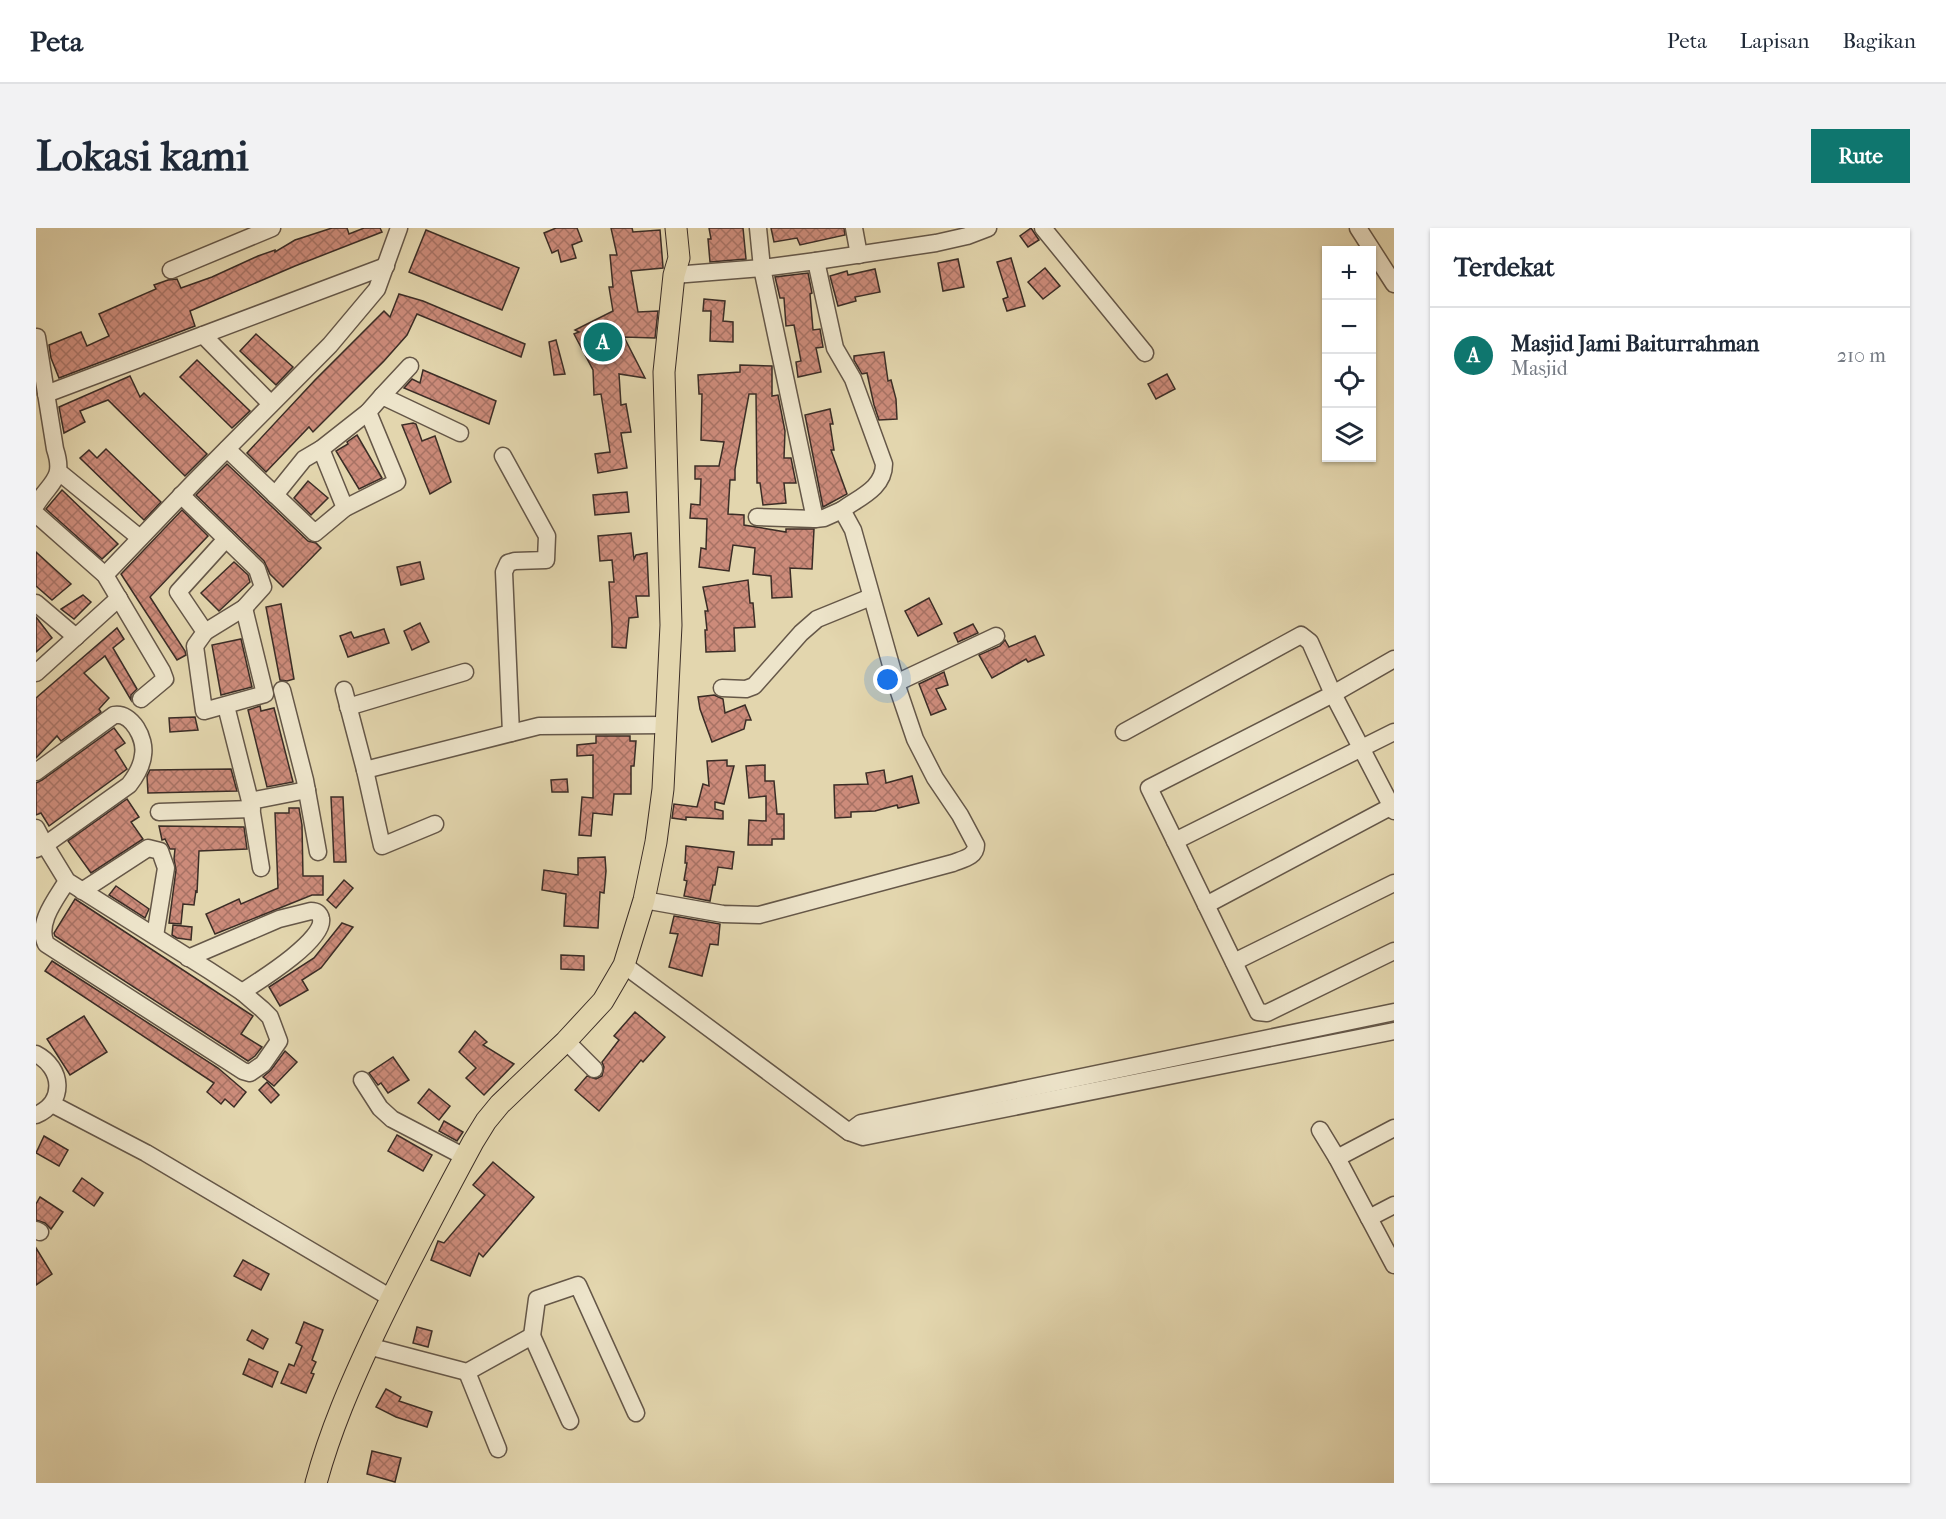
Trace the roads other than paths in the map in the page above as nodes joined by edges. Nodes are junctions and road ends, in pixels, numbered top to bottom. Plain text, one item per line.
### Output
1 (272, 228) edge
2 (399, 228) edge
3 (676, 228) edge
4 (758, 228) edge
5 (854, 228) edge
6 (988, 228) edge
7 (1043, 228) edge
8 (1358, 228) edge
9 (859, 255) junction
10 (816, 261) junction
11 (386, 266) junction
12 (762, 268) junction
13 (171, 270) dead end
14 (674, 275) junction
15 (1394, 284) edge
16 (203, 335) junction
17 (37, 337) edge
18 (1145, 354) dead end
19 (410, 366) dead end
20 (46, 394) junction
21 (382, 396) junction
22 (271, 405) junction
23 (368, 411) junction
24 (460, 433) dead end
25 (227, 449) junction
26 (321, 449) junction
27 (503, 456) dead end
28 (59, 472) junction
29 (181, 495) junction
30 (275, 495) junction
31 (36, 505) edge
32 (345, 508) junction
33 (842, 510) junction
34 (36, 514) edge
35 (757, 517) dead end
36 (815, 519) junction
37 (140, 538) junction
38 (226, 539) junction
39 (105, 575) junction
40 (871, 597) junction
41 (119, 598) junction
42 (36, 603) edge
43 (244, 608) junction
44 (205, 632) junction
45 (996, 636) dead end
46 (76, 637) junction
47 (1394, 659) edge
48 (465, 672) dead end
49 (36, 673) edge
50 (896, 683) junction
51 (722, 688) dead end
52 (344, 690) dead end
53 (265, 694) junction
54 (1333, 694) junction
55 (141, 699) dead end
56 (225, 706) junction
57 (348, 707) junction
58 (665, 725) junction
59 (1124, 732) dead end
60 (1394, 732) edge
61 (512, 733) junction
62 (1361, 748) junction
63 (365, 770) junction
64 (36, 772) edge
65 (307, 790) junction
66 (251, 805) junction
67 (1393, 808) edge
68 (159, 812) dead end
69 (435, 824) dead end
70 (36, 828) edge
71 (1175, 841) junction
72 (40, 847) edge
73 (318, 852) dead end
74 (261, 868) dead end
75 (67, 881) junction
76 (1394, 883) edge
77 (82, 891) junction
78 (644, 900) junction
79 (1206, 905) junction
80 (155, 936) junction
81 (1394, 951) edge
82 (188, 958) junction
83 (1234, 962) junction
84 (624, 965) junction
85 (242, 993) junction
86 (1394, 1012) edge
87 (1394, 1031) edge
88 (566, 1041) junction
89 (36, 1054) edge
90 (594, 1069) dead end
91 (362, 1080) dead end
92 (52, 1104) junction
93 (36, 1115) edge
94 (1394, 1128) edge
95 (1320, 1130) dead end
96 (849, 1131) junction
97 (465, 1157) junction
98 (1337, 1158) junction
99 (1394, 1205) edge
100 (1369, 1218) junction
101 (1394, 1265) edge
102 (391, 1298) junction
103 (532, 1336) junction
104 (369, 1346) junction
105 (467, 1372) junction
106 (636, 1413) dead end
107 (570, 1421) dead end
108 (498, 1449) dead end
109 (316, 1483) edge

1 - 13 street
2 - 11 street
3 - 14 main road
4 - 12 street
5 - 9 street
6 - 9 street
7 - 18 street
8 - 15 street
9 - 10 street
10 - 12 street
10 - 33 street
11 - 16 street
11 - 22 street
12 - 14 street
12 - 36 street
14 - 58 main road
16 - 20 street
16 - 22 street
17 - 20 street
19 - 21 street
20 - 28 street
21 - 23 street
21 - 24 street
22 - 25 street
23 - 26 street
23 - 32 street
25 - 29 street
25 - 30 street
26 - 30 street
26 - 32 street
27 - 61 street
28 - 31 street
28 - 37 street
29 - 37 street
29 - 38 street
30 - 32 street
33 - 36 street
33 - 40 street
34 - 39 street
35 - 36 street
37 - 39 street
38 - 43 street
38 - 44 street
39 - 41 street
40 - 50 street
40 - 51 street
41 - 46 street
41 - 55 street
42 - 46 street
43 - 44 street
43 - 53 street
44 - 56 street
45 - 50 street
46 - 49 street
47 - 54 street
48 - 57 street
50 - 78 street
52 - 57 street
53 - 56 street
53 - 65 street
54 - 59 street
54 - 62 street
54 - 71 street
56 - 66 street
57 - 63 street
58 - 61 street
58 - 78 main road
60 - 62 street
61 - 63 street
62 - 67 street
62 - 71 street
63 - 69 street
64 - 72 street
65 - 66 street
65 - 73 street
66 - 68 street
66 - 74 street
67 - 79 street
70 - 72 street
71 - 79 street
72 - 75 street
75 - 77 street
75 - 85 street
76 - 83 street
77 - 80 street
77 - 80 street
78 - 84 main road
79 - 83 street
80 - 82 street
81 - 83 street
82 - 85 street
82 - 85 street
84 - 88 main road
84 - 96 street
86 - 96 street
87 - 96 street
88 - 90 street
88 - 97 main road
89 - 92 street
91 - 97 street
92 - 93 street
92 - 102 street
94 - 98 street
95 - 98 street
97 - 102 main road
98 - 100 street
99 - 100 street
100 - 101 street
102 - 104 main road
103 - 105 street
103 - 106 street
103 - 107 street
104 - 105 street
104 - 109 main road
105 - 108 street

